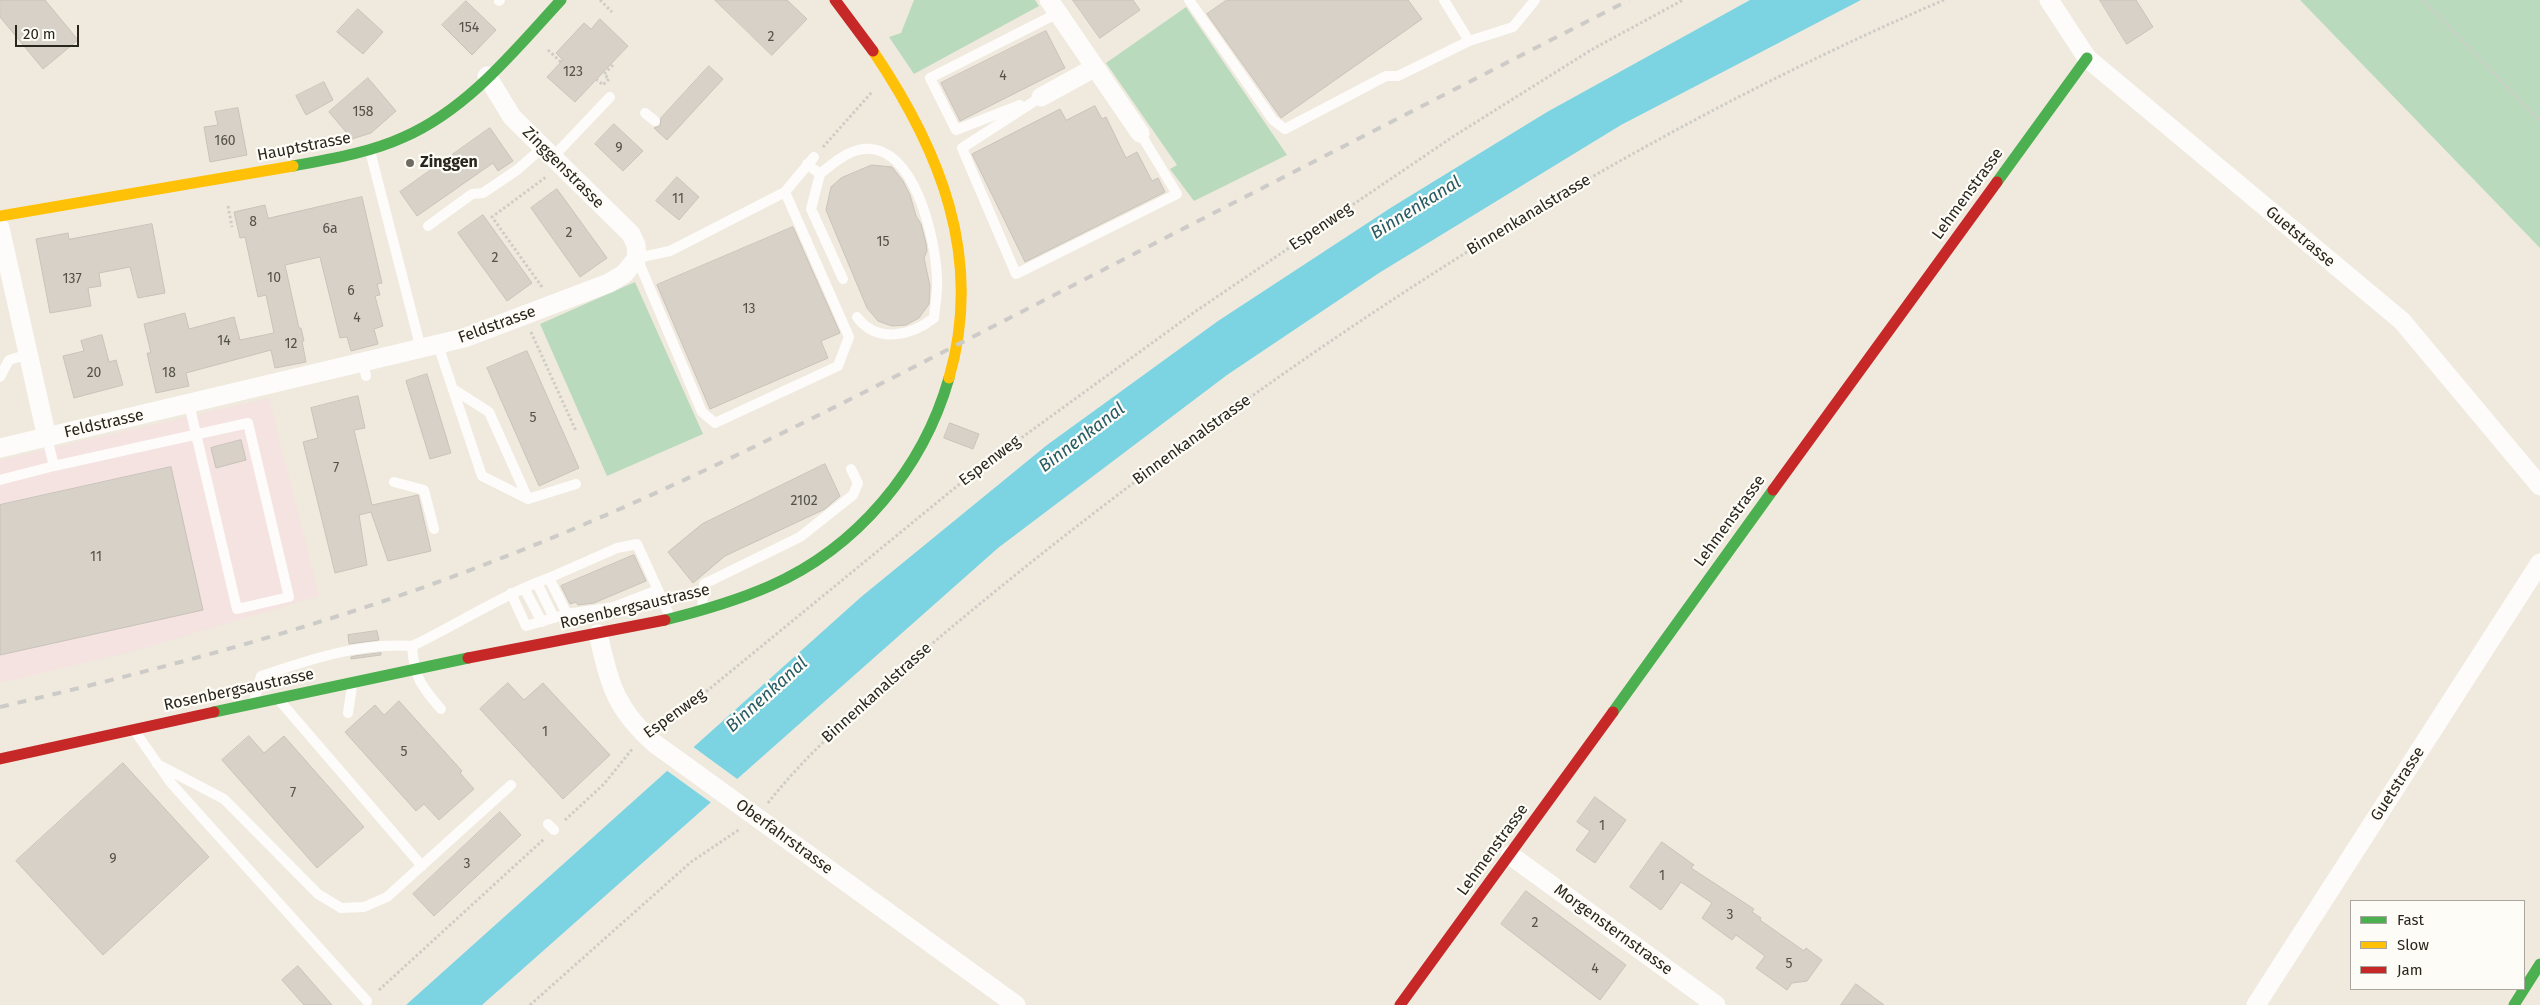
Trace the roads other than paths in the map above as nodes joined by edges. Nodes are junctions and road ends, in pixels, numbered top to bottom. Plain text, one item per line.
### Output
1 (561, 0) edge
2 (1189, 0) edge
3 (1444, 0) edge
4 (1535, 0) edge
5 (2049, 0) edge
6 (840, 2) edge
7 (1054, 6) edge
8 (1469, 41) junction
9 (2087, 58) junction
10 (1094, 68) junction
11 (487, 76) junction
12 (610, 97) dead end
13 (1040, 97) junction
14 (645, 113) dead end
15 (655, 121) dead end
16 (1140, 133) joint
17 (370, 150) junction
18 (552, 158) junction
19 (820, 174) junction
20 (785, 192) junction
21 (0, 216) edge
22 (428, 226) dead end
23 (0, 228) edge
24 (638, 258) junction
25 (843, 279) dead end
26 (857, 317) dead end
27 (429, 347) junction
28 (28, 354) junction
29 (0, 377) edge
30 (453, 389) junction
31 (189, 404) junction
32 (196, 435) junction
33 (47, 438) junction
34 (0, 448) edge
35 (54, 466) junction
36 (851, 469) dead end
37 (0, 480) edge
38 (394, 482) dead end
39 (576, 484) dead end
40 (2540, 486) edge
41 (528, 499) junction
42 (434, 529) dead end
43 (2540, 564) edge
44 (549, 578) junction
45 (537, 583) junction
46 (524, 588) junction
47 (658, 590) junction
48 (511, 593) junction
49 (702, 610) junction
50 (567, 614) junction
51 (554, 618) junction
52 (670, 618) junction
53 (542, 622) junction
54 (598, 634) junction
55 (412, 646) junction
56 (414, 669) junction
57 (352, 682) junction
58 (277, 698) junction
59 (254, 703) junction
60 (441, 709) dead end
61 (348, 713) dead end
62 (134, 729) junction
63 (0, 759) edge
64 (157, 764) junction
65 (511, 785) dead end
66 (1510, 855) junction
67 (422, 866) junction
68 (2540, 964) edge
69 (2525, 988) edge
70 (2524, 990) edge
71 (367, 1001) road end
72 (1016, 1005) edge
73 (1400, 1005) edge
74 (1716, 1005) edge
75 (2256, 1005) edge
76 (2514, 1005) edge

1 - 11 main road, Hauptstrasse
2 - 8 lane
3 - 8 lane
4 - 8 lane
5 - 9 street, Guetstrasse
6 - 49 main road, Rosenbergsaustrasse
7 - 10 street
7 - 13 lane
9 - 40 street, Guetstrasse
9 - 66 main road, Lehmenstrasse
10 - 13 street
10 - 16 street
11 - 17 main road, Hauptstrasse
11 - 18 street, Zinggenstrasse
12 - 18 lane
13 - 16 lane
14 - 15 lane
17 - 21 main road, Hauptstrasse
17 - 27 lane
18 - 22 lane
18 - 24 street, Zinggenstrasse
19 - 20 lane
19 - 25 lane
19 - 26 lane
20 - 24 lane
20 - 24 lane
23 - 28 street, Feldstrasse
24 - 27 street, Feldstrasse
27 - 30 lane
27 - 31 street, Feldstrasse
28 - 29 lane
28 - 33 street, Feldstrasse
30 - 41 lane
30 - 41 lane
31 - 32 lane
31 - 33 street, Feldstrasse
32 - 32 lane
32 - 35 lane
33 - 34 street, Feldstrasse
33 - 35 lane
35 - 37 lane
36 - 49 lane
38 - 42 lane
39 - 41 lane
43 - 75 street, Guetstrasse
44 - 45 lane
44 - 47 lane
44 - 50 lane
45 - 46 lane
45 - 51 lane
46 - 48 lane
46 - 53 lane
47 - 50 lane
47 - 52 lane
48 - 53 lane
48 - 55 lane
49 - 52 main road, Rosenbergsaustrasse
50 - 51 lane
51 - 53 lane
52 - 54 main road, Rosenbergsaustrasse
54 - 56 main road, Rosenbergsaustrasse
54 - 72 street, Oberfahrstrasse
55 - 56 lane
55 - 59 lane
56 - 57 main road, Rosenbergsaustrasse
56 - 60 lane
57 - 58 main road, Rosenbergsaustrasse
57 - 61 lane
58 - 59 main road, Rosenbergsaustrasse
58 - 67 lane
59 - 62 main road, Rosenbergsaustrasse
62 - 63 main road, Rosenbergsaustrasse
62 - 64 lane
64 - 67 lane
64 - 71 lane
65 - 67 lane
66 - 73 main road, Lehmenstrasse
66 - 74 street, Morgensternstrasse
68 - 69 main road
70 - 76 main road

